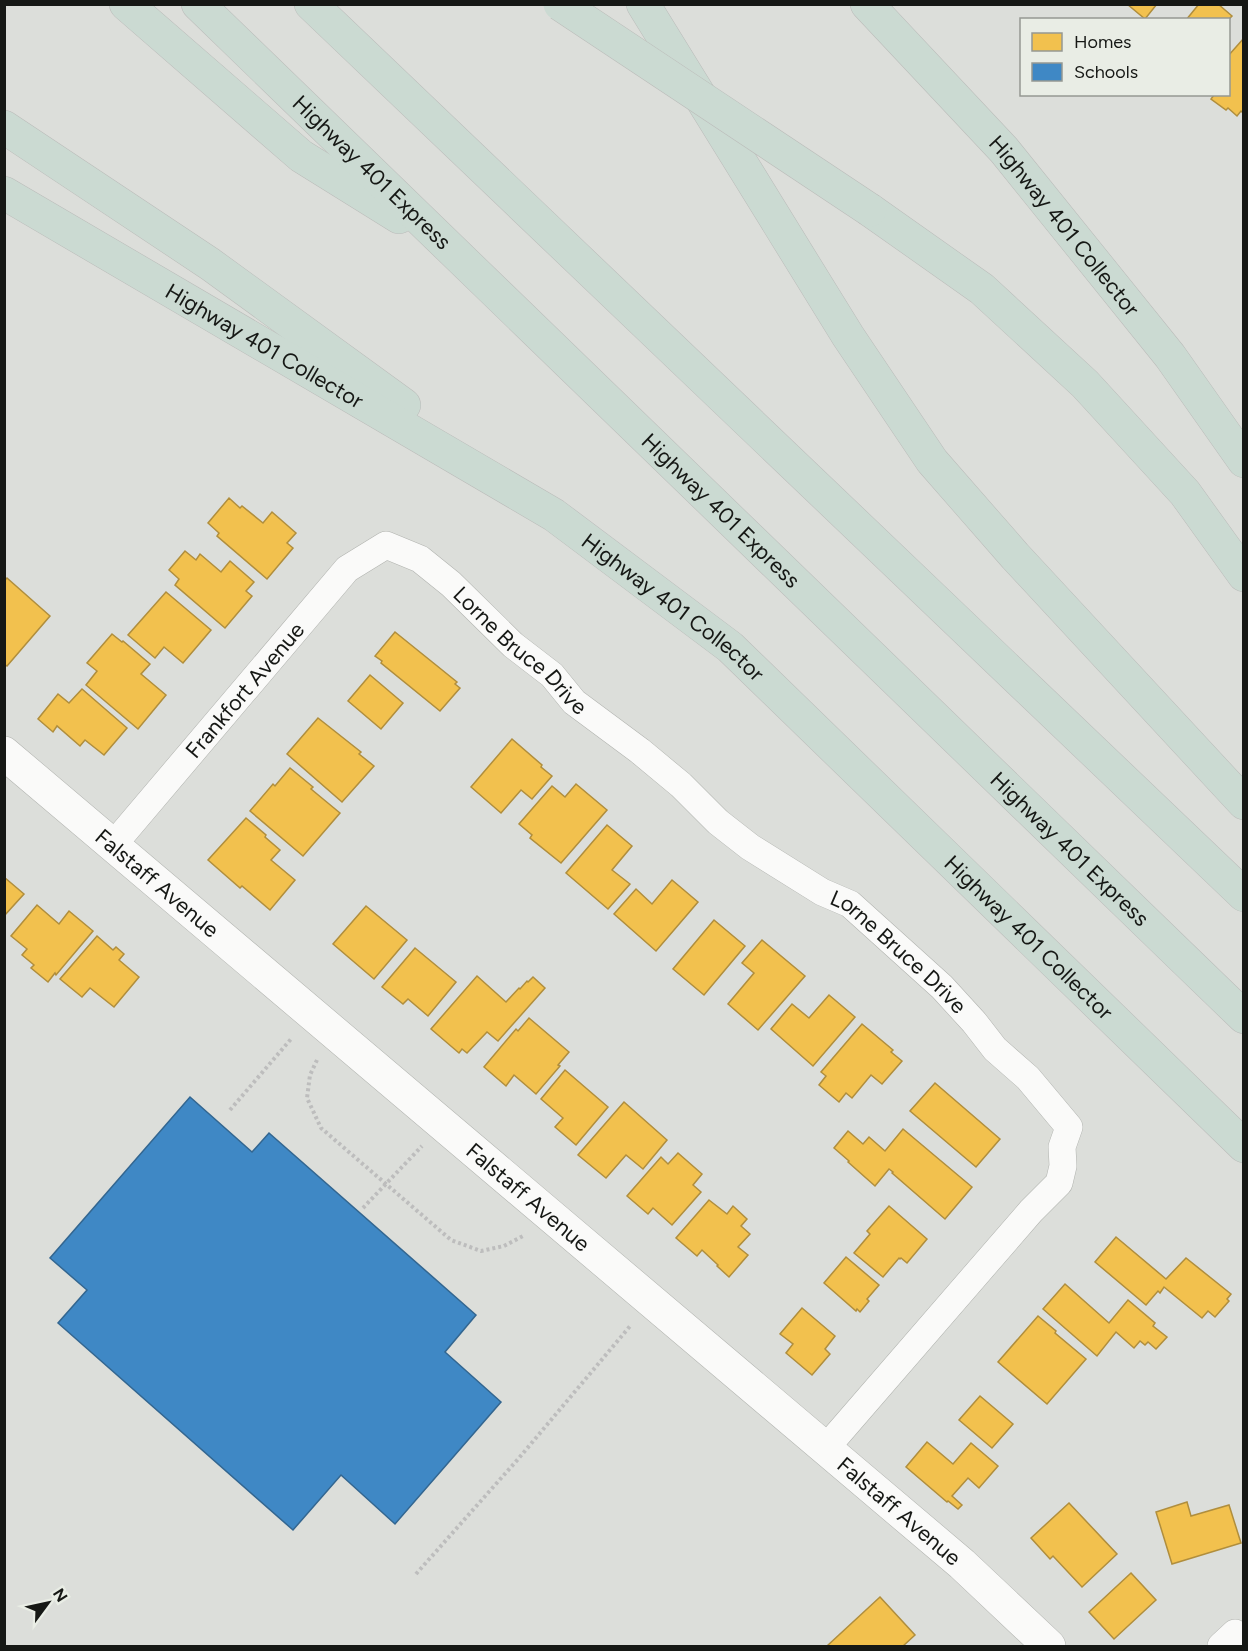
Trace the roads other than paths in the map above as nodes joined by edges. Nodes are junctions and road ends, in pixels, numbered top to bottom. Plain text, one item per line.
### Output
1 (126, 4) edge
2 (198, 4) edge
3 (311, 4) edge
4 (560, 4) edge
5 (643, 4) edge
6 (867, 4) edge
7 (4, 127) edge
8 (4, 193) edge
9 (456, 253) junction
10 (1244, 461) edge
11 (554, 515) junction
12 (386, 545) joint
13 (1244, 575) edge
14 (4, 753) edge
15 (1244, 803) edge
16 (114, 844) junction
17 (1244, 895) edge
18 (1244, 1017) edge
19 (1244, 1146) edge
20 (825, 1449) junction
21 (1049, 1647) edge

1 - 9 highway
2 - 9 highway, Highway 401 Express
3 - 17 highway
4 - 13 highway, bridge
5 - 15 highway
6 - 10 highway, Highway 401 Collector
7 - 11 highway
8 - 11 highway, Highway 401 Collector
9 - 18 highway, Highway 401 Express
11 - 19 highway, Highway 401 Collector
12 - 16 street, Frankfort Avenue
12 - 20 street, Lorne Bruce Drive
14 - 16 street, Falstaff Avenue
16 - 20 street, Falstaff Avenue
20 - 21 street, Falstaff Avenue

